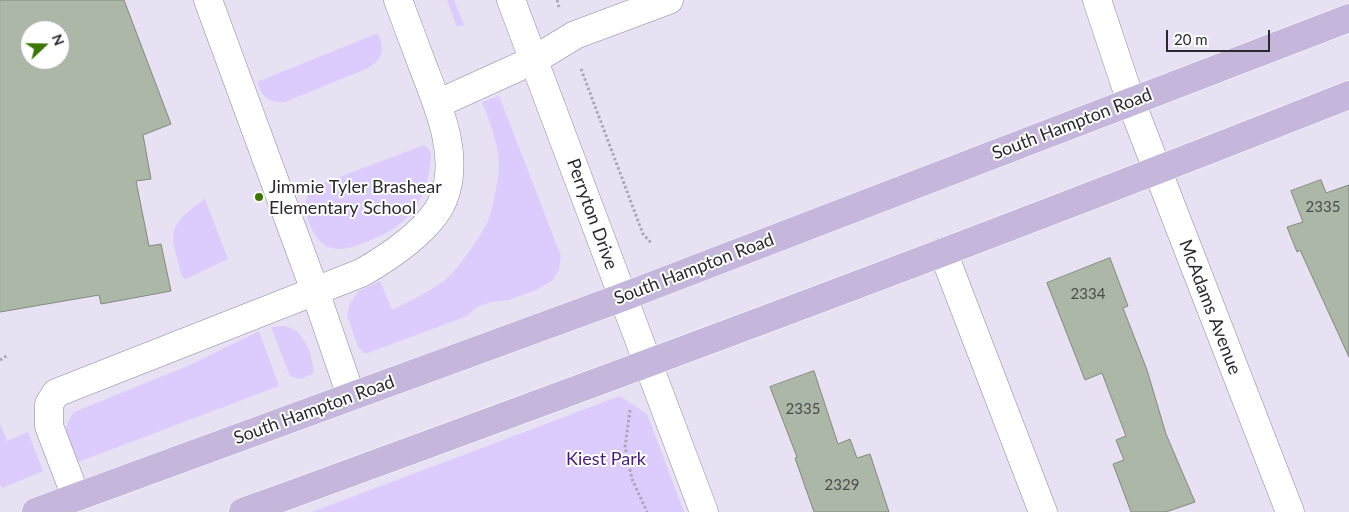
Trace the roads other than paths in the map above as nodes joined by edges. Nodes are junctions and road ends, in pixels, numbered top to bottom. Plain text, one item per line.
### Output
1 (208, 0) edge
2 (398, 0) edge
3 (511, 0) edge
4 (669, 0) edge
5 (1097, 0) edge
6 (1349, 18) edge
7 (534, 60) junction
8 (1349, 95) edge
9 (1131, 102) junction
10 (437, 104) junction
11 (1157, 171) junction
12 (943, 252) junction
13 (315, 291) junction
14 (623, 297) junction
15 (648, 364) junction
16 (351, 396) junction
17 (76, 497) junction
18 (36, 512) edge
19 (243, 512) edge
20 (704, 512) edge
21 (1043, 512) edge
22 (1290, 512) edge

1 - 13 street
2 - 10 street
3 - 7 street, Perryton Drive
4 - 7 street
5 - 9 street, McAdams Avenue
6 - 9 main road, South Hampton Road
7 - 10 street
7 - 14 street, Perryton Drive
8 - 11 main road
9 - 11 street, McAdams Avenue
9 - 14 main road, South Hampton Road
10 - 13 street
11 - 12 main road
11 - 22 street, McAdams Avenue
12 - 15 main road
12 - 21 street
13 - 16 street
13 - 17 street
14 - 15 street, Perryton Drive
14 - 16 main road, South Hampton Road
15 - 19 main road
15 - 20 street, Perryton Drive
16 - 17 main road, South Hampton Road
17 - 18 main road, South Hampton Road

